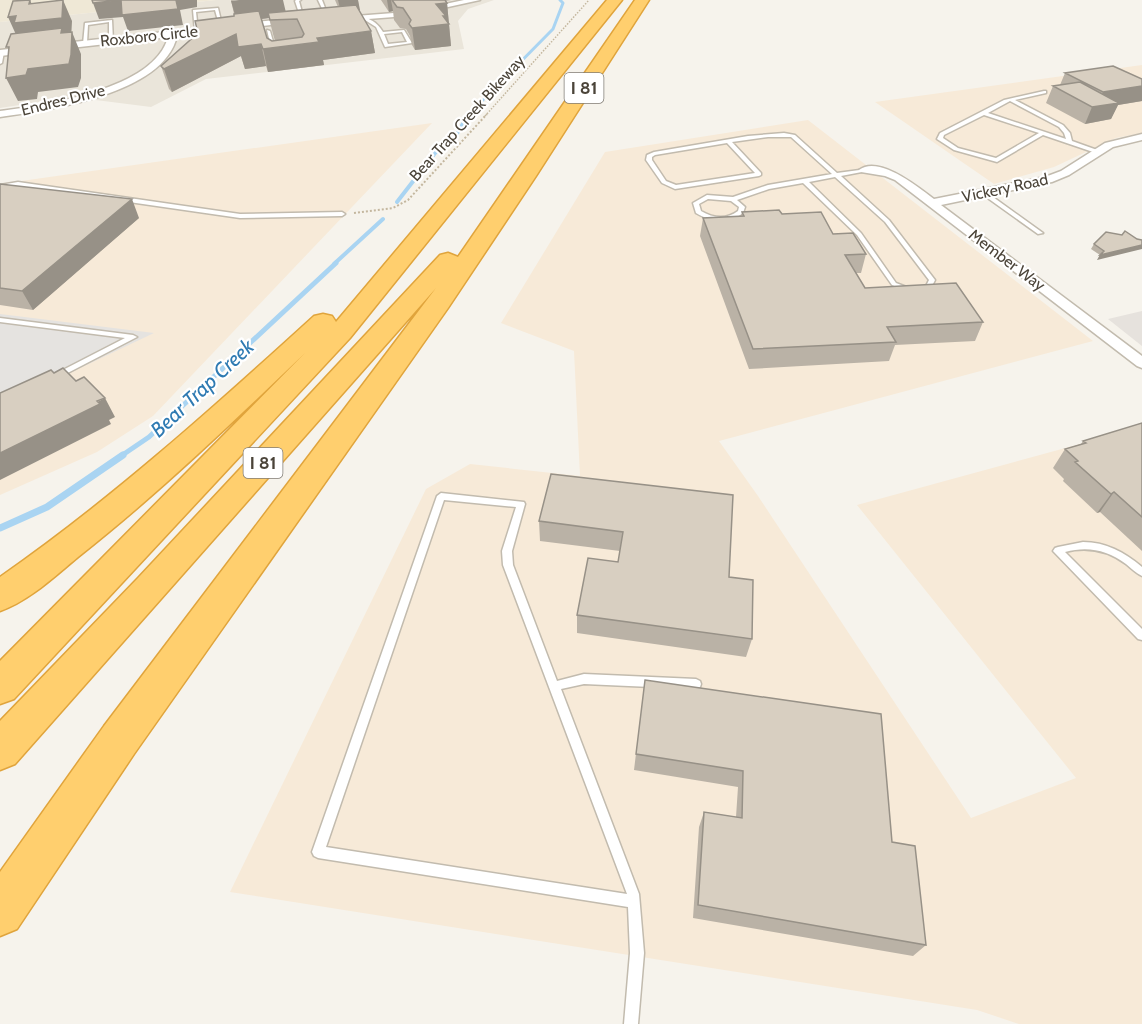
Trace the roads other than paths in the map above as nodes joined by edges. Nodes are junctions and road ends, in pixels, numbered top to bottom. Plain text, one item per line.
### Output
1 (299, 0) edge
2 (320, 0) edge
3 (476, 0) edge
4 (615, 0) edge
5 (642, 0) edge
6 (366, 19) junction
7 (304, 20) junction
8 (325, 21) junction
9 (222, 28) junction
10 (267, 28) junction
11 (279, 29) edge
12 (198, 30) junction
13 (173, 33) junction
14 (381, 33) junction
15 (111, 40) junction
16 (85, 43) junction
17 (283, 43) edge
18 (272, 45) junction
19 (1, 52) edge
20 (277, 60) edge
21 (0, 63) edge
22 (1044, 92) dead end
23 (1011, 100) junction
24 (984, 113) junction
25 (0, 114) edge
26 (1043, 133) junction
27 (1142, 137) edge
28 (729, 142) junction
29 (1071, 143) junction
30 (1098, 152) junction
31 (866, 170) joint
32 (759, 174) junction
33 (837, 175) junction
34 (526, 176) junction
35 (806, 181) junction
36 (0, 187) edge
37 (771, 187) junction
38 (984, 193) junction
39 (733, 199) junction
40 (931, 203) junction
41 (444, 207) junction
42 (342, 214) road end
43 (1040, 233) dead end
44 (0, 320) edge
45 (1142, 363) edge
46 (51, 379) edge
47 (1142, 572) edge
48 (0, 596) edge
49 (1142, 636) edge
50 (696, 684) dead end
51 (555, 686) junction
52 (0, 687) edge
53 (0, 750) edge
54 (634, 902) junction
55 (0, 912) edge
56 (631, 1024) edge

1 - 7 lane
2 - 8 lane
3 - 6 street, Roxboro Circle
4 - 41 highway, I 81
5 - 34 highway, I 81
6 - 8 street, Roxboro Circle
6 - 14 lane
7 - 8 street, Roxboro Circle
7 - 10 street, Roxboro Circle
9 - 10 street, Roxboro Circle
9 - 12 street, Roxboro Circle
9 - 12 lane
10 - 11 lane
10 - 12 lane
10 - 18 lane
12 - 13 street, Roxboro Circle
13 - 15 street, Roxboro Circle
13 - 25 street, Endres Drive
14 - 14 lane
15 - 16 street, Roxboro Circle
15 - 16 lane
16 - 19 street, Roxboro Circle
17 - 18 lane
18 - 20 lane
19 - 21 lane
22 - 23 lane
23 - 24 lane
23 - 29 lane
24 - 26 lane
24 - 26 lane
26 - 29 lane
27 - 30 street, Vickery Road
28 - 32 lane
28 - 32 lane
28 - 33 lane
29 - 30 lane
30 - 38 street, Vickery Road
31 - 33 lane
31 - 40 street, Member Way
32 - 37 lane
33 - 35 lane
33 - 35 lane
34 - 53 highway, I 81
34 - 55 highway
35 - 37 lane
36 - 42 lane
37 - 39 lane
38 - 40 street, Vickery Road
38 - 43 lane
39 - 39 lane
40 - 45 street, Member Way
41 - 48 highway
41 - 52 highway, I 81
44 - 46 lane
47 - 49 lane
50 - 51 lane
51 - 54 lane
51 - 54 lane
54 - 56 lane

